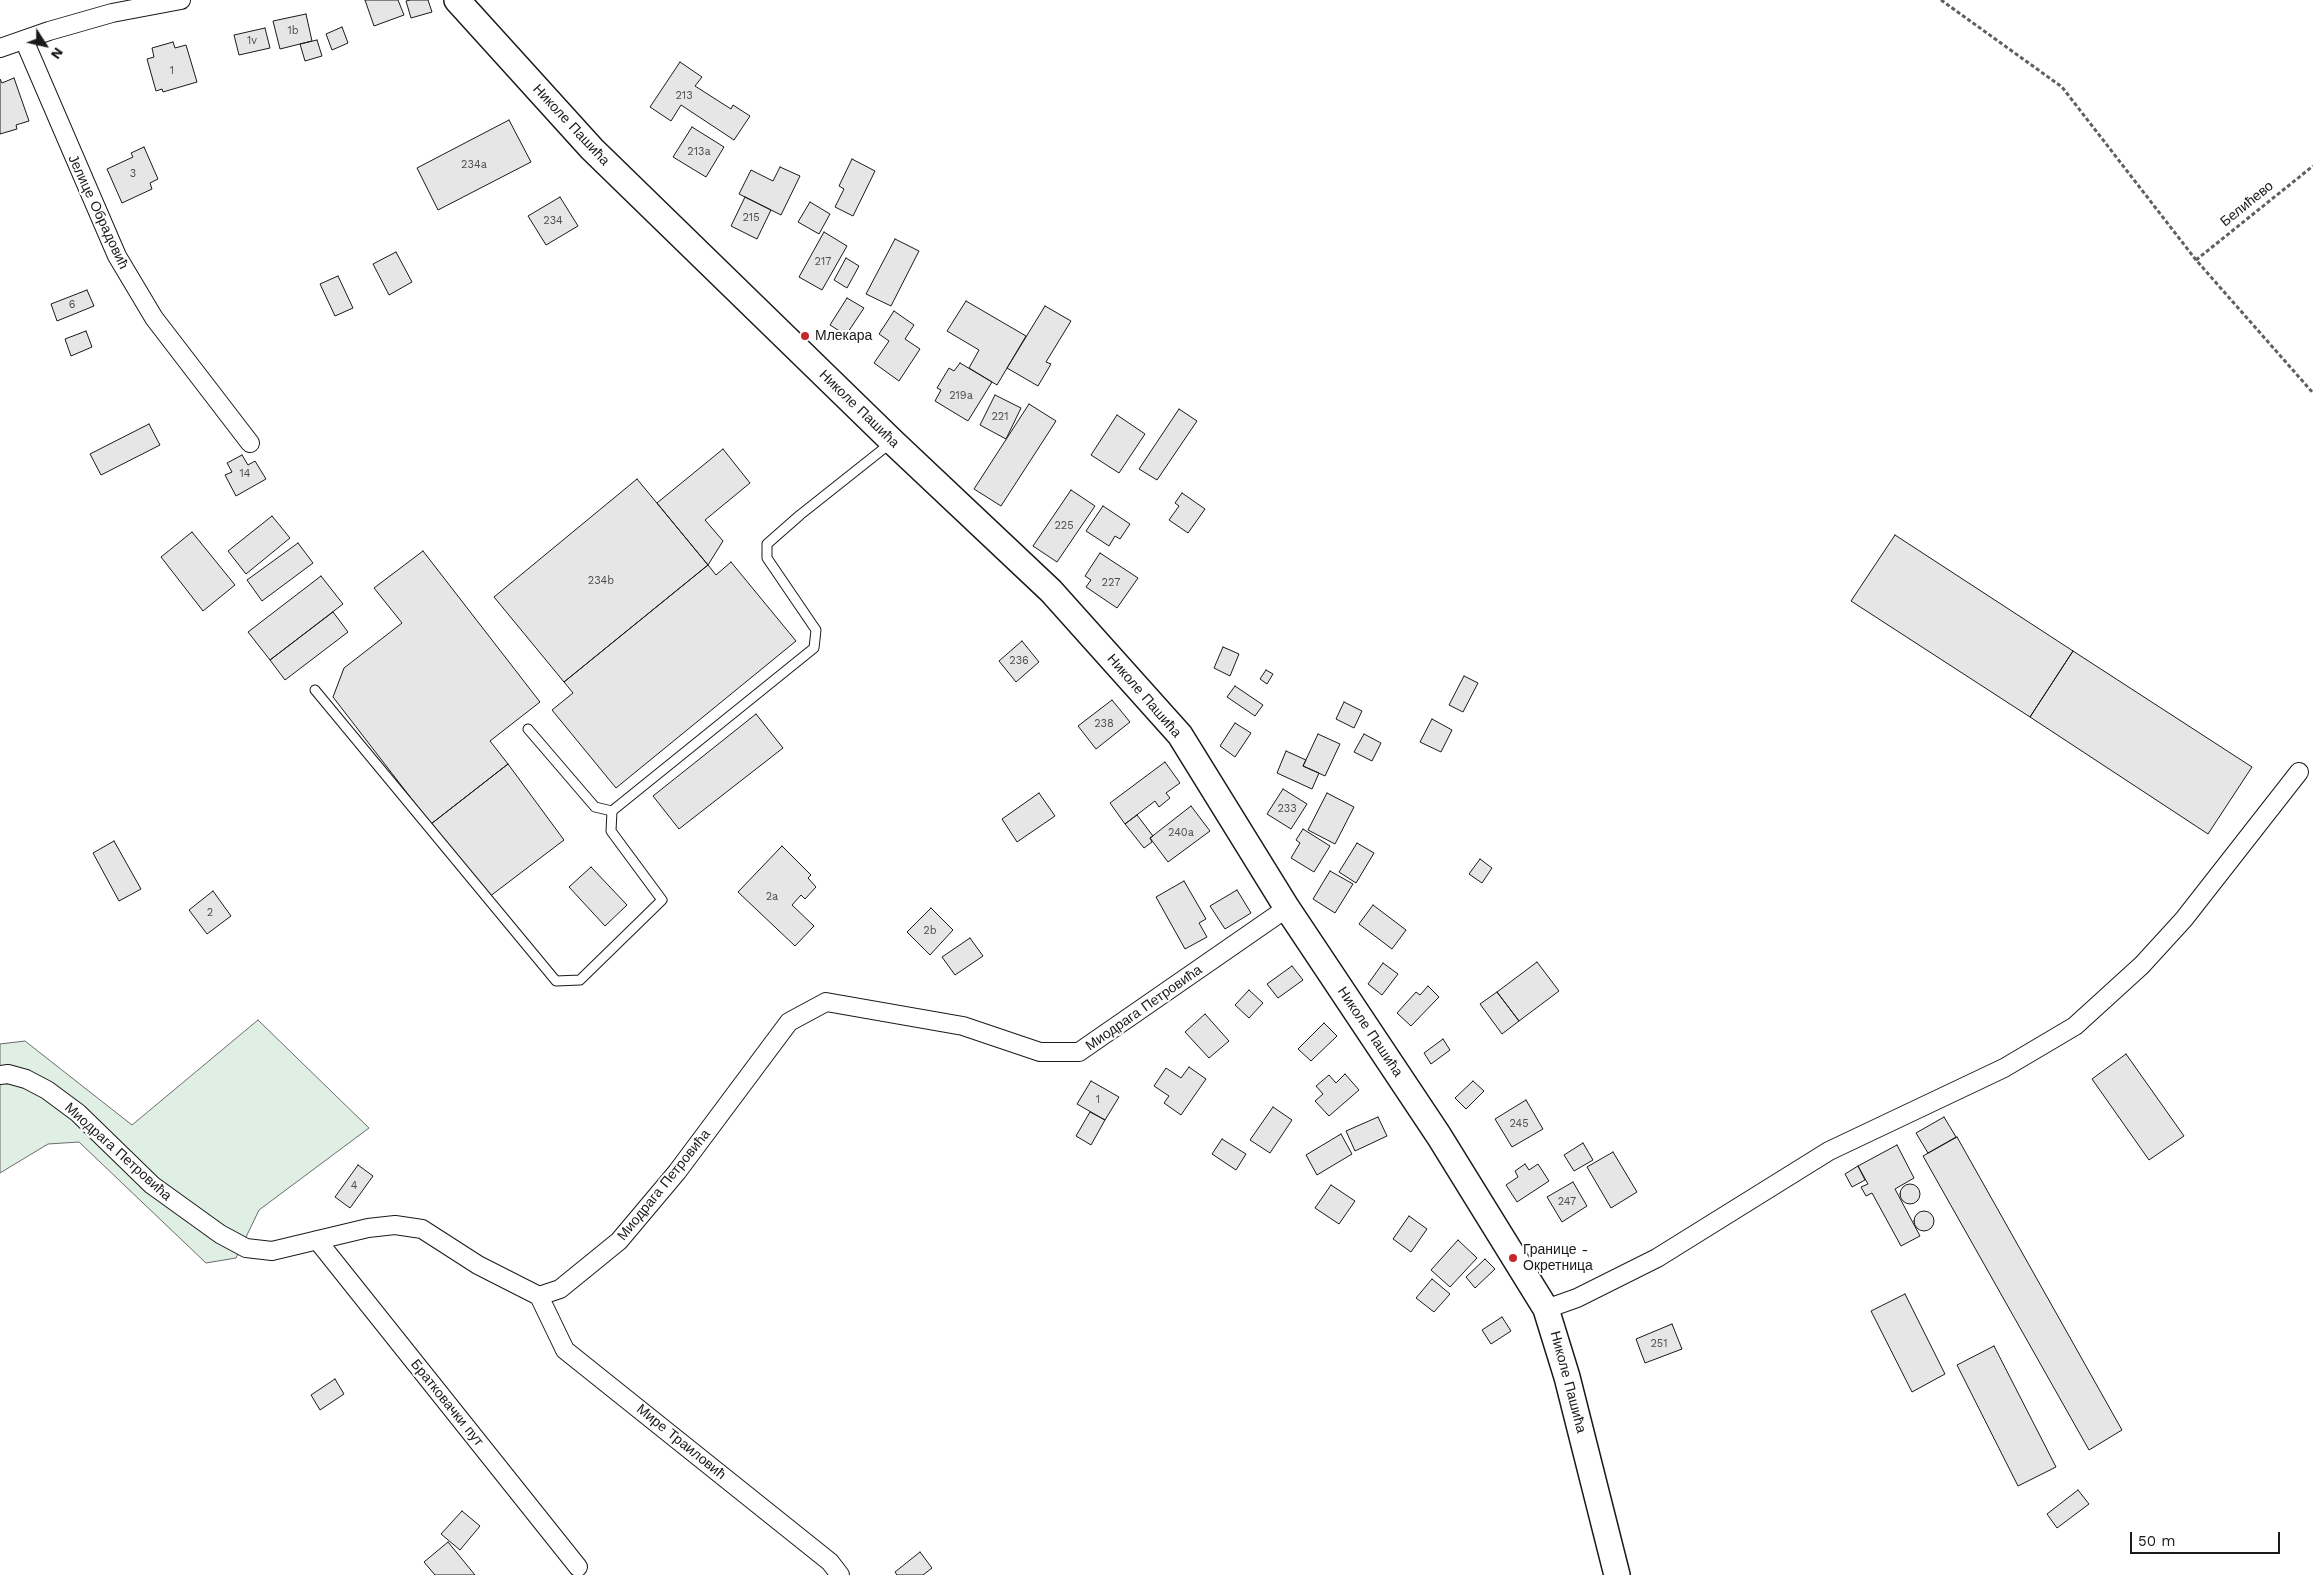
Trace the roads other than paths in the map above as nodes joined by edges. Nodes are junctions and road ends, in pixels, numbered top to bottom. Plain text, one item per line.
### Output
1 (181, 0) edge
2 (457, 0) edge
3 (24, 40) junction
4 (0, 48) edge
5 (892, 442) junction
6 (250, 443) dead end
7 (315, 690) dead end
8 (528, 729) dead end
9 (2299, 772) dead end
10 (612, 811) junction
11 (1287, 908) junction
12 (0, 1075) edge
13 (317, 1240) junction
14 (539, 1296) junction
15 (1546, 1308) junction
16 (578, 1567) dead end
17 (840, 1575) edge
18 (1617, 1575) edge

1 - 3 street
2 - 5 street, Николе Пашића
3 - 4 street
3 - 6 street, Јелице Обрадовић
5 - 10 lane
5 - 11 street, Николе Пашића
7 - 10 lane
8 - 10 lane
9 - 15 street
11 - 14 street, Миодрага Петровића
11 - 15 street, Николе Пашића
12 - 13 street, Миодрага Петровића
13 - 14 street, Миодрага Петровића
13 - 16 street, Братковачки пут
14 - 17 street, Мире Траиловић
15 - 18 street, Николе Пашића

